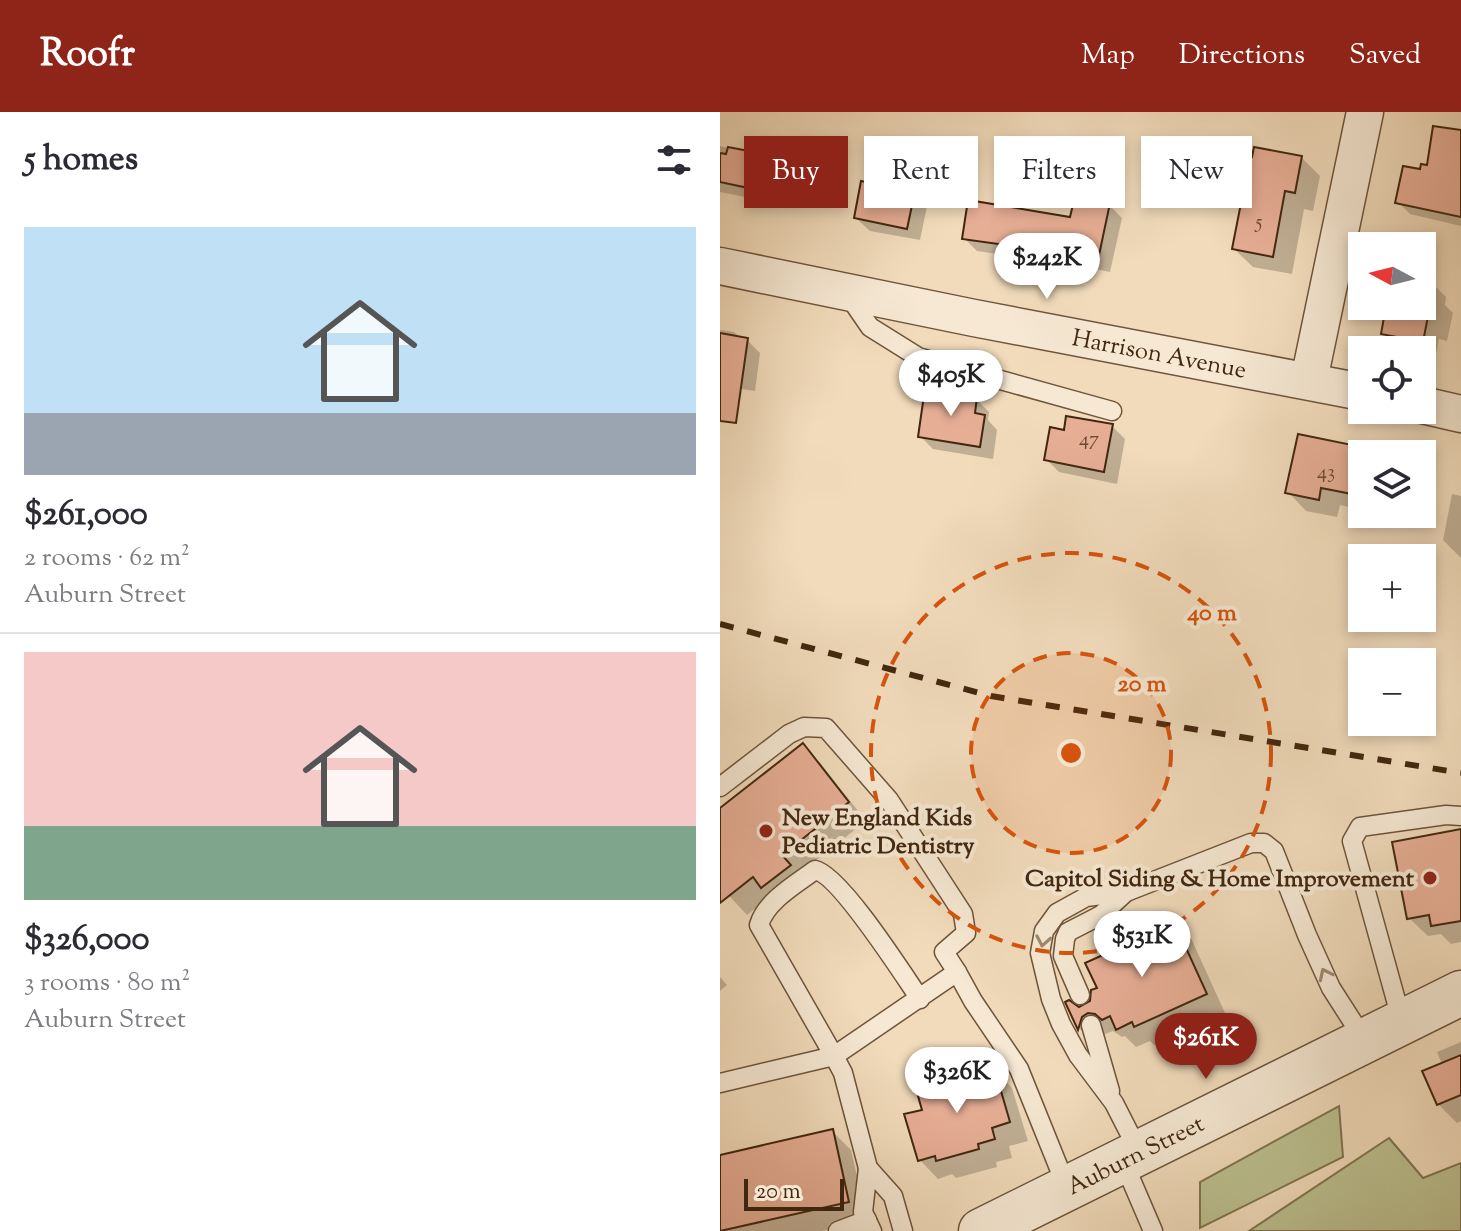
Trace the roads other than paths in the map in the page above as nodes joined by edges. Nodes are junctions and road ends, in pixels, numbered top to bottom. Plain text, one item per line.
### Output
1 (1365, 112) edge
2 (720, 266) edge
3 (846, 292) junction
4 (1309, 380) junction
5 (1348, 389) edge
6 (1436, 408) edge
7 (1112, 411) dead end
8 (1461, 414) edge
9 (720, 787) edge
10 (1461, 816) edge
11 (1126, 892) junction
12 (957, 972) junction
13 (1461, 993) edge
14 (1080, 995) dead end
15 (920, 999) junction
16 (1091, 1025) dead end
17 (1384, 1032) junction
18 (834, 1056) junction
19 (720, 1083) edge
20 (1114, 1103) junction
21 (1131, 1156) junction
22 (868, 1168) junction
23 (1067, 1188) junction
24 (869, 1226) edge
25 (838, 1231) edge
26 (903, 1231) edge
27 (981, 1231) edge
28 (1153, 1231) edge

1 - 4 street
2 - 3 street, Harrison Avenue
3 - 4 street, Harrison Avenue
3 - 7 lane
4 - 5 street, Harrison Avenue
6 - 8 street
9 - 12 lane
10 - 17 lane
11 - 14 lane
17 -> 11 lane
11 -> 20 lane
12 - 15 lane
12 - 23 lane
13 - 17 street, Auburn Street
15 - 18 lane
15 - 18 lane
16 - 20 lane
17 - 21 street, Auburn Street
18 - 19 lane
18 - 22 lane
20 - 21 lane
21 - 23 street, Auburn Street
21 - 28 lane
22 - 24 lane
22 - 26 lane
23 - 27 street, Auburn Street
24 - 25 lane

